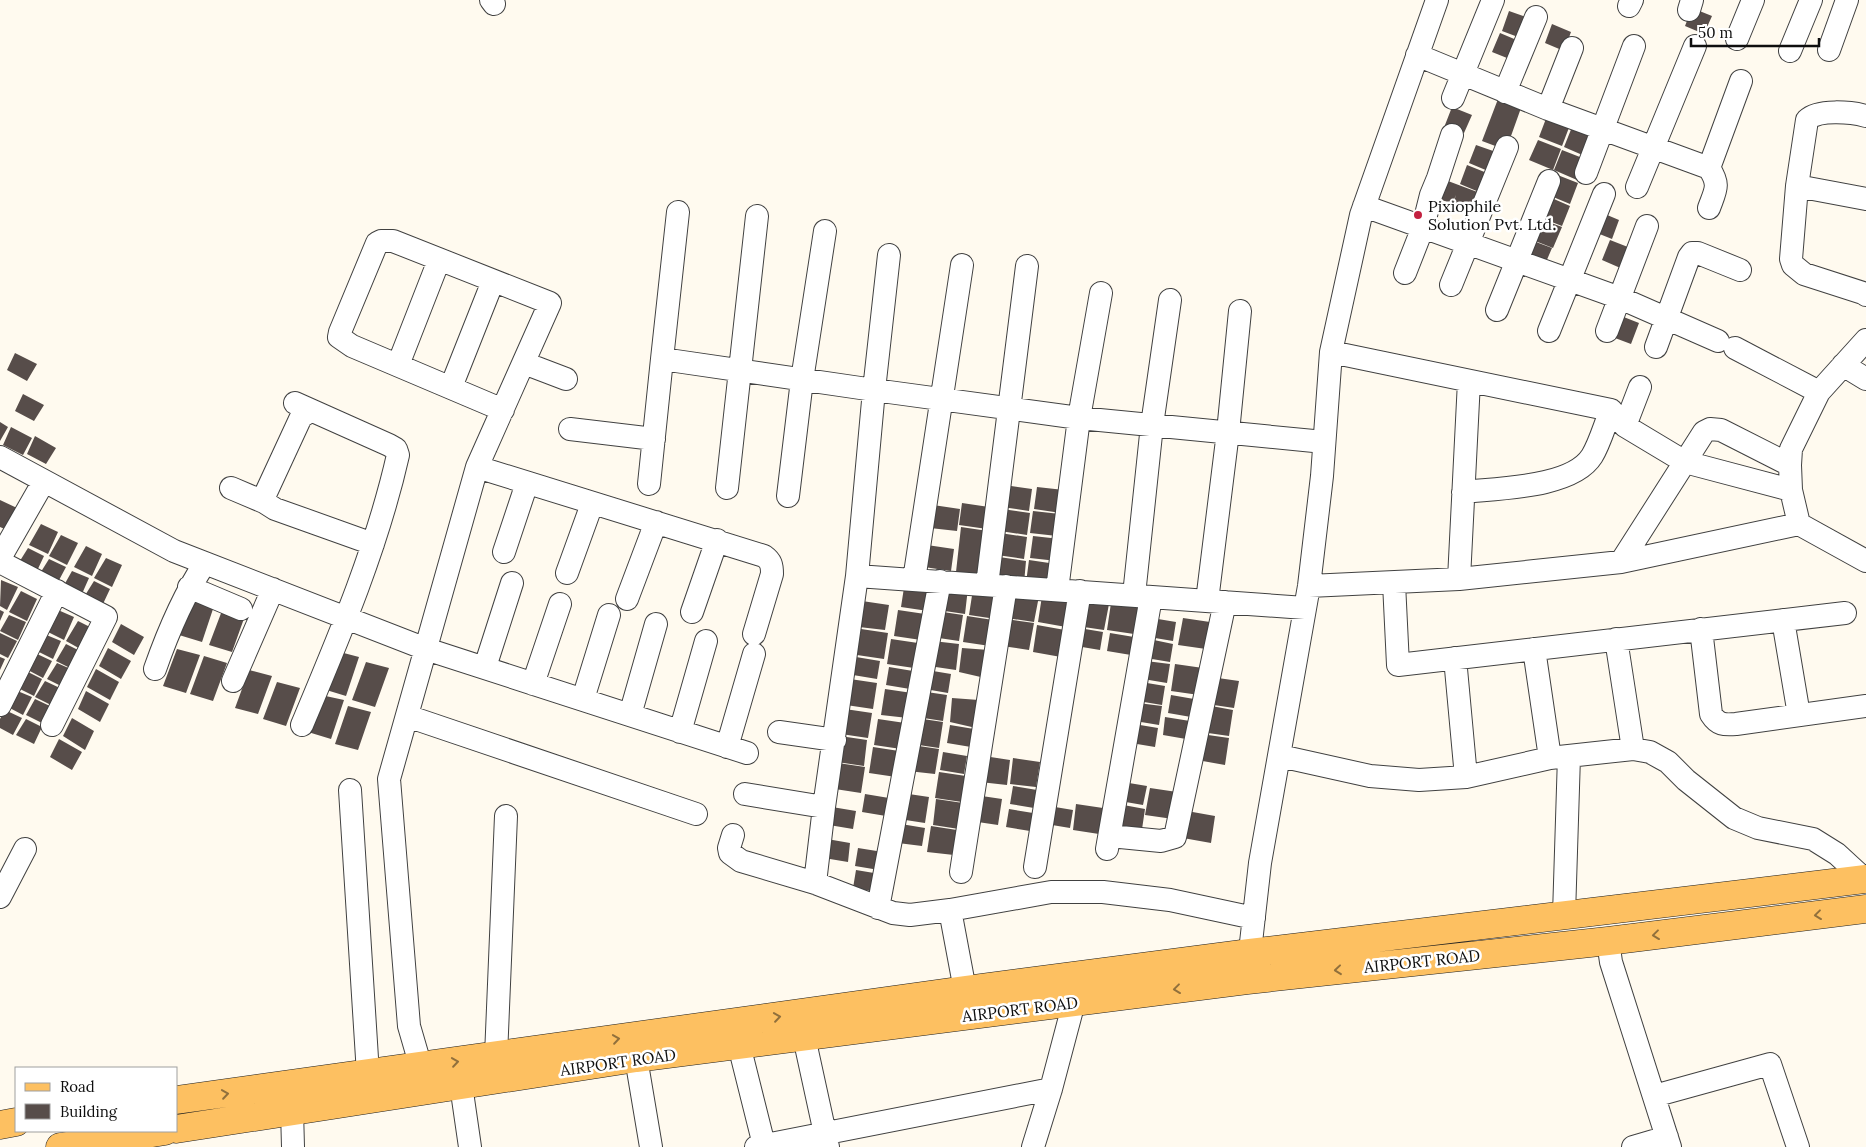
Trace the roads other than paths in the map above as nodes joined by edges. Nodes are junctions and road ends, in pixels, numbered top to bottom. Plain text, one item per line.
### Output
1 (1437, 0) edge
2 (1493, 0) edge
3 (1753, 0) edge
4 (1811, 0) edge
5 (1847, 0) edge
6 (1536, 17) dead end
7 (1737, 39) dead end
8 (1634, 46) dead end
9 (1695, 46) dead end
10 (1572, 48) dead end
11 (1829, 50) dead end
12 (1790, 52) dead end
13 (1417, 55) junction
14 (1463, 74) junction
15 (1741, 81) dead end
16 (1505, 92) junction
17 (1453, 98) dead end
18 (1548, 109) junction
19 (1866, 116) edge
20 (1603, 128) junction
21 (1452, 135) dead end
22 (1654, 146) junction
23 (1507, 147) dead end
24 (1708, 168) junction
25 (1586, 172) dead end
26 (1549, 181) dead end
27 (1797, 186) junction
28 (1637, 188) dead end
29 (1604, 194) dead end
30 (1866, 199) edge
31 (1364, 206) junction
32 (1709, 208) dead end
33 (678, 212) dead end
34 (757, 216) dead end
35 (1647, 226) dead end
36 (1423, 227) junction
37 (825, 231) dead end
38 (1468, 243) junction
39 (889, 255) dead end
40 (439, 260) junction
41 (1517, 261) junction
42 (962, 265) dead end
43 (1027, 266) dead end
44 (1740, 270) dead end
45 (1405, 274) dead end
46 (1571, 280) junction
47 (493, 281) junction
48 (1451, 285) dead end
49 (1101, 293) dead end
50 (1866, 295) edge
51 (1620, 298) junction
52 (1170, 300) dead end
53 (1497, 310) dead end
54 (1240, 311) dead end
55 (1666, 319) junction
56 (1549, 331) dead end
57 (1607, 331) dead end
58 (1866, 340) edge
59 (1656, 347) dead end
60 (1331, 352) junction
61 (662, 359) junction
62 (524, 363) junction
63 (398, 365) junction
64 (1843, 365) junction
65 (741, 370) junction
66 (566, 378) dead end
67 (1866, 379) edge
68 (802, 380) junction
69 (1469, 381) junction
70 (451, 387) junction
71 (1640, 387) dead end
72 (874, 390) junction
73 (1818, 392) junction
74 (942, 400) junction
75 (1008, 408) junction
76 (502, 410) junction
77 (1079, 418) junction
78 (1618, 418) junction
79 (1152, 425) junction
80 (570, 429) dead end
81 (1228, 432) junction
82 (654, 439) junction
83 (1324, 442) junction
84 (0, 457) edge
85 (1685, 462) junction
86 (1790, 464) junction
87 (477, 467) junction
88 (44, 481) junction
89 (527, 483) junction
90 (649, 484) dead end
91 (231, 488) dead end
92 (727, 488) dead end
93 (1791, 490) junction
94 (1463, 492) junction
95 (788, 496) dead end
96 (264, 502) junction
97 (592, 504) junction
98 (656, 522) junction
99 (1799, 524) junction
100 (717, 540) junction
101 (373, 544) junction
102 (504, 552) dead end
103 (0, 560) edge
104 (1866, 561) edge
105 (205, 562) junction
106 (1621, 562) junction
107 (567, 574) dead end
108 (857, 576) junction
109 (1460, 578) junction
110 (914, 580) junction
111 (940, 581) junction
112 (512, 583) dead end
113 (1394, 583) junction
114 (997, 586) junction
115 (189, 587) junction
116 (273, 589) junction
117 (1057, 590) junction
118 (57, 591) junction
119 (1080, 591) junction
120 (1142, 596) junction
121 (1307, 597) junction
122 (628, 598) dead end
123 (1216, 601) junction
124 (560, 604) dead end
125 (241, 609) dead end
126 (692, 612) dead end
127 (1845, 613) dead end
128 (609, 615) dead end
129 (347, 618) junction
130 (1783, 620) junction
131 (656, 624) dead end
132 (1701, 629) junction
133 (1616, 640) junction
134 (706, 641) dead end
135 (426, 648) junction
136 (1534, 649) junction
137 (1455, 658) junction
138 (485, 667) junction
139 (155, 669) dead end
140 (234, 681) dead end
141 (533, 684) junction
142 (583, 699) junction
143 (0, 704) edge
144 (1866, 706) edge
145 (630, 715) junction
146 (1799, 715) junction
147 (407, 716) junction
148 (52, 725) dead end
149 (302, 725) dead end
150 (680, 732) junction
151 (779, 732) dead end
152 (835, 740) junction
153 (1633, 749) junction
154 (1280, 756) junction
155 (1560, 757) junction
156 (1466, 777) junction
157 (350, 790) dead end
158 (745, 794) dead end
159 (824, 807) junction
160 (696, 814) dead end
161 (506, 816) dead end
162 (733, 835) dead end
163 (25, 849) dead end
164 (1035, 867) dead end
165 (961, 872) dead end
166 (1865, 879) edge
167 (815, 884) junction
168 (0, 897) edge
169 (878, 908) junction
170 (1866, 909) edge
171 (950, 910) junction
172 (1564, 915) junction
173 (1254, 918) junction
174 (1608, 941) junction
175 (1250, 953) junction
176 (1247, 980) junction
177 (1074, 989) junction
178 (965, 990) junction
179 (804, 1037) junction
180 (739, 1045) junction
181 (496, 1056) junction
182 (636, 1058) junction
183 (368, 1074) junction
184 (424, 1078) junction
185 (461, 1085) junction
186 (1051, 1089) junction
187 (1654, 1096) junction
188 (178, 1100) edge
189 (292, 1110) junction
190 (15, 1122) edge
191 (0, 1124) edge
192 (178, 1129) edge
193 (160, 1132) edge
194 (826, 1140) edge
195 (1669, 1142) edge
196 (92, 1145) edge
197 (760, 1146) edge
198 (60, 1147) edge
199 (293, 1147) edge
200 (470, 1147) edge
201 (651, 1147) edge
202 (1033, 1147) edge
203 (1633, 1147) edge
204 (1798, 1147) edge

1 - 13 street
2 - 14 street
3 - 7 street
4 - 12 street
5 - 11 street
6 - 16 street
8 - 20 street
9 - 22 street
10 - 18 street
13 - 14 street
13 - 31 street
14 - 16 street
14 - 17 street
15 - 24 street
16 - 18 street
18 - 20 street
19 - 27 street
20 - 22 street
20 - 25 street
21 - 36 street
22 - 24 street
22 - 28 street
23 - 38 street
24 - 32 street
26 - 41 street
27 - 30 street
27 - 50 street
29 - 46 street
31 - 36 street
31 - 60 street
33 - 61 street
34 - 65 street
35 - 51 street
36 - 38 street
36 - 45 street
37 - 68 street
38 - 41 street
38 - 48 street
39 - 72 street
40 - 47 street
40 - 63 street
40 - 63 street
41 - 46 street
41 - 53 street
42 - 74 street
43 - 75 street
44 - 55 street
46 - 51 street
46 - 56 street
47 - 62 street
47 - 70 street
49 - 77 street
51 - 55 street
51 - 57 street
52 - 79 street
54 - 81 street
55 - 59 street
55 - 73 street
58 - 64 street
60 - 69 street
60 - 83 street
61 - 65 street
61 - 82 street
62 - 66 street
62 - 76 street
63 - 70 street
64 - 67 street
64 - 73 street
65 - 68 street
65 - 92 street
68 - 72 street
68 - 95 street
69 - 78 street
69 - 94 street
70 - 76 street
71 - 78 street
72 - 74 street
72 - 108 street
73 - 86 street
74 - 75 street
74 - 110 street
75 - 77 street
75 - 114 street
76 - 87 street
77 - 79 street
77 - 117 street
78 - 85 street
78 - 94 street
79 - 81 street
79 - 120 street
80 - 82 street
81 - 83 street
81 - 123 street
82 - 90 street
83 - 121 street
84 - 88 street
85 - 86 street
85 - 93 street
85 - 106 street
86 - 93 street
87 - 89 street
87 - 135 street
88 - 103 street
88 - 105 street
89 - 97 street
89 - 102 street
91 - 96 street
93 - 99 street
94 - 109 street
96 - 101 street
96 - 101 street
97 - 98 street
97 - 107 street
98 - 100 street
98 - 122 street
99 - 104 street
99 - 106 street
100 - 126 street
100 - 150 street
101 - 129 street
103 - 118 street
105 - 115 street
105 - 116 street
106 - 109 street
108 - 110 street
108 - 152 street
109 - 113 street
110 - 111 street
111 - 114 street
111 - 169 street
112 - 138 street
113 - 121 street
113 - 137 street
114 - 117 street
114 - 165 street
115 - 125 street
115 - 139 street
116 - 129 street
116 - 140 street
117 - 119 street
118 - 143 street
118 - 148 street
119 - 120 street
119 - 164 street
120 - 123 street
120 - 123 street
121 - 123 street
121 - 154 street
124 - 141 street
127 - 130 street
128 - 142 street
129 - 135 street
129 - 149 street
130 - 132 street
130 - 146 street
131 - 145 street
132 - 133 street
132 - 146 street
133 - 136 street
133 - 153 street
134 - 150 street
135 - 138 street
135 - 147 street
136 - 137 street
136 - 155 street
137 - 156 street
138 - 141 street
141 - 142 street
142 - 145 street
144 - 146 street
145 - 150 street
147 - 160 street
147 - 184 street
151 - 152 street
152 - 159 street
153 - 155 street
153 - 166 street
154 - 156 street
154 - 173 street
155 - 156 street
155 - 172 street
157 - 183 street
158 - 159 street
159 - 167 street
161 - 181 street
162 - 167 street
163 - 168 street
166 - 172 main road
167 - 169 street
169 - 171 street
170 -> 174 main road, AIRPORT ROAD
171 - 173 street
171 - 178 street
172 - 175 main road
173 - 175 street
174 -> 176 main road, AIRPORT ROAD
174 - 187 street
175 - 176 street
175 - 177 main road
176 -> 177 main road, AIRPORT ROAD
177 - 178 main road
177 - 179 main road, AIRPORT ROAD
177 - 186 street
181 -> 178 main road
179 - 180 main road, AIRPORT ROAD
179 - 194 street
180 - 182 main road, AIRPORT ROAD
180 - 197 street
184 -> 181 main road
182 - 185 main road, AIRPORT ROAD
182 - 201 street
183 - 184 main road
188 -> 183 main road
184 - 185 main road, AIRPORT ROAD
184 - 189 main road, AIRPORT ROAD
185 - 200 street
186 - 194 street
186 - 202 street
187 - 195 street
187 - 204 street
189 - 192 main road, AIRPORT ROAD
189 - 199 street
190 - 191 main road
193 - 196 main road
194 - 197 street
195 - 203 street
196 - 198 main road

